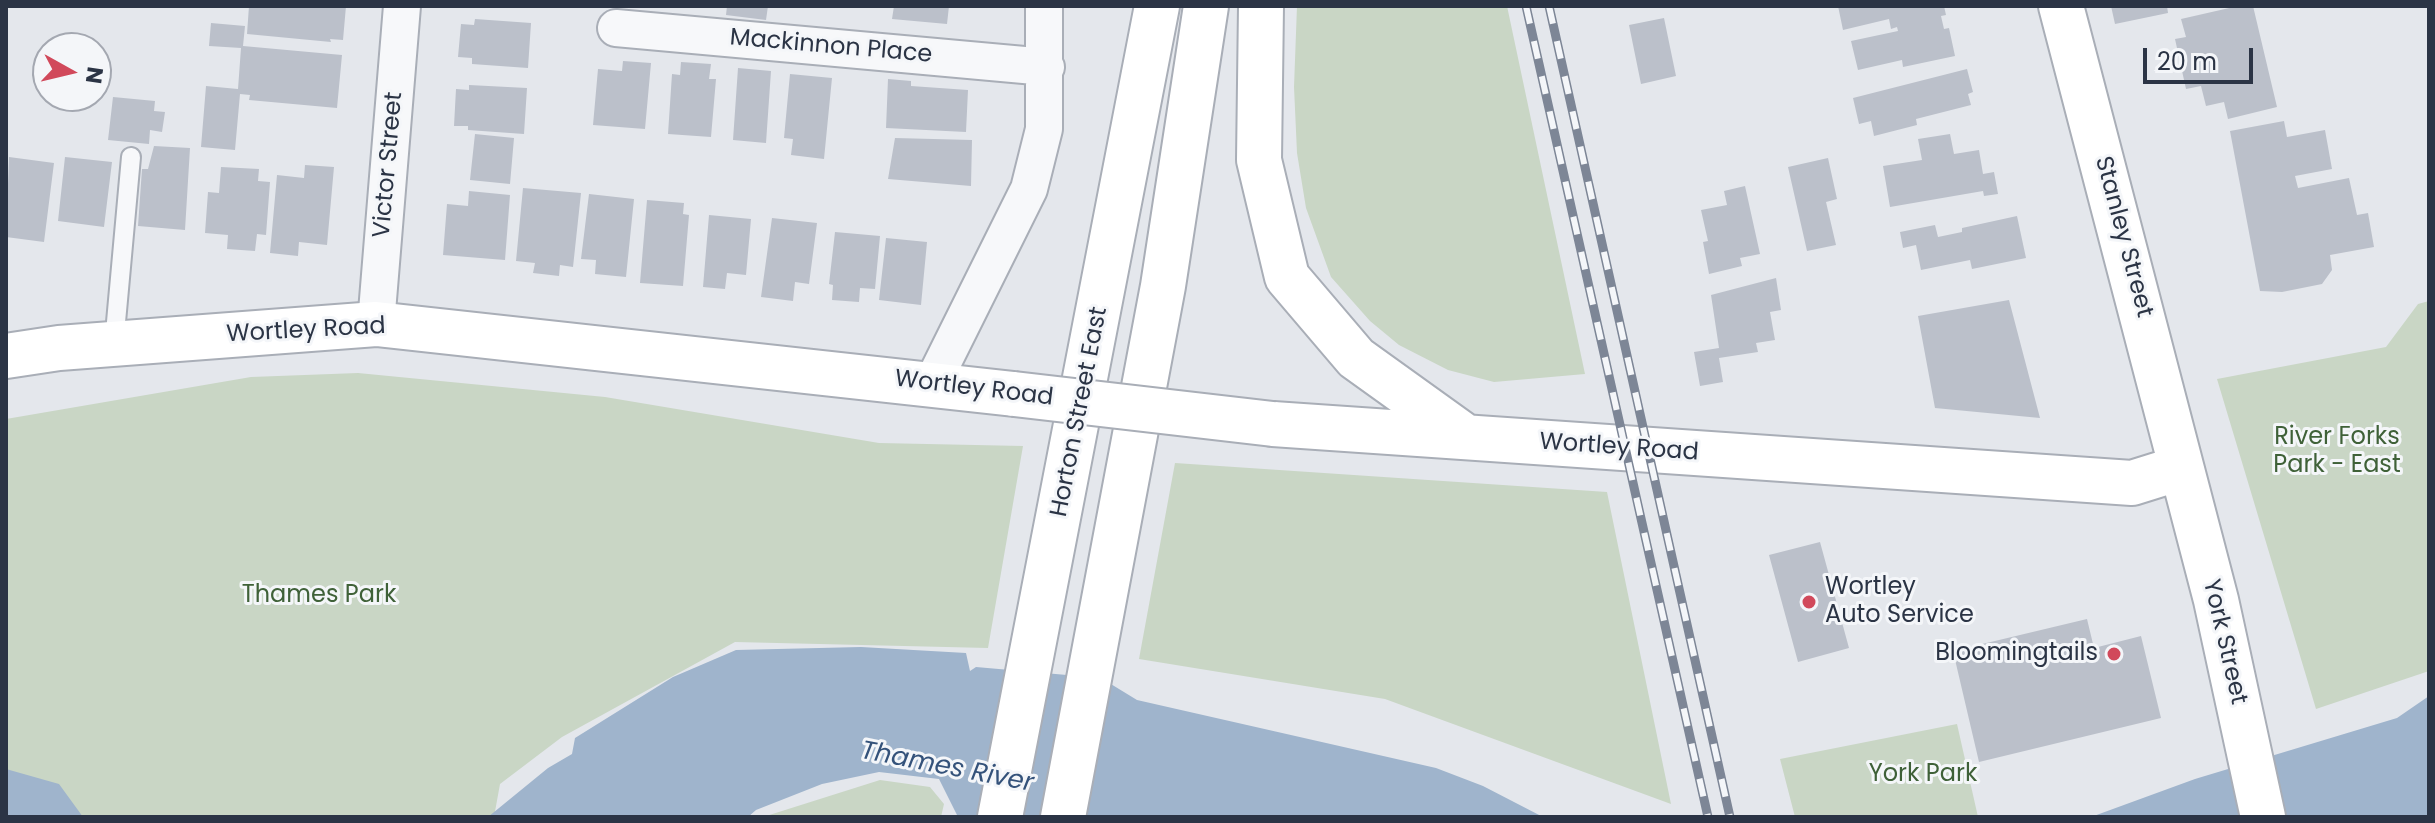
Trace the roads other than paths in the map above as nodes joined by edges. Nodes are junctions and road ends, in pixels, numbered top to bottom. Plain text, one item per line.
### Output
1 (402, 6) edge
2 (1044, 6) edge
3 (1157, 6) edge
4 (1206, 6) edge
5 (1261, 6) edge
6 (2061, 6) edge
7 (616, 28) dead end
8 (1046, 67) junction
9 (131, 157) dead end
10 (376, 324) junction
11 (114, 344) junction
12 (6, 356) edge
13 (932, 384) junction
14 (1466, 437) junction
15 (2180, 468) junction
16 (1000, 817) edge
17 (1063, 817) edge
18 (2263, 817) edge

1 - 10 street, Victor Street
2 - 8 street
3 - 16 main road, Horton Street East
4 - 17 main road
5 - 14 main road
6 - 15 main road, Stanley Street
7 - 8 street, Mackinnon Place
8 - 13 street
9 - 11 lane
10 - 11 main road, Wortley Road
10 - 13 main road, Wortley Road
11 - 12 main road, Wortley Road
13 - 14 main road, Wortley Road, bridge
14 - 15 main road, Wortley Road
15 - 18 main road, York Street

